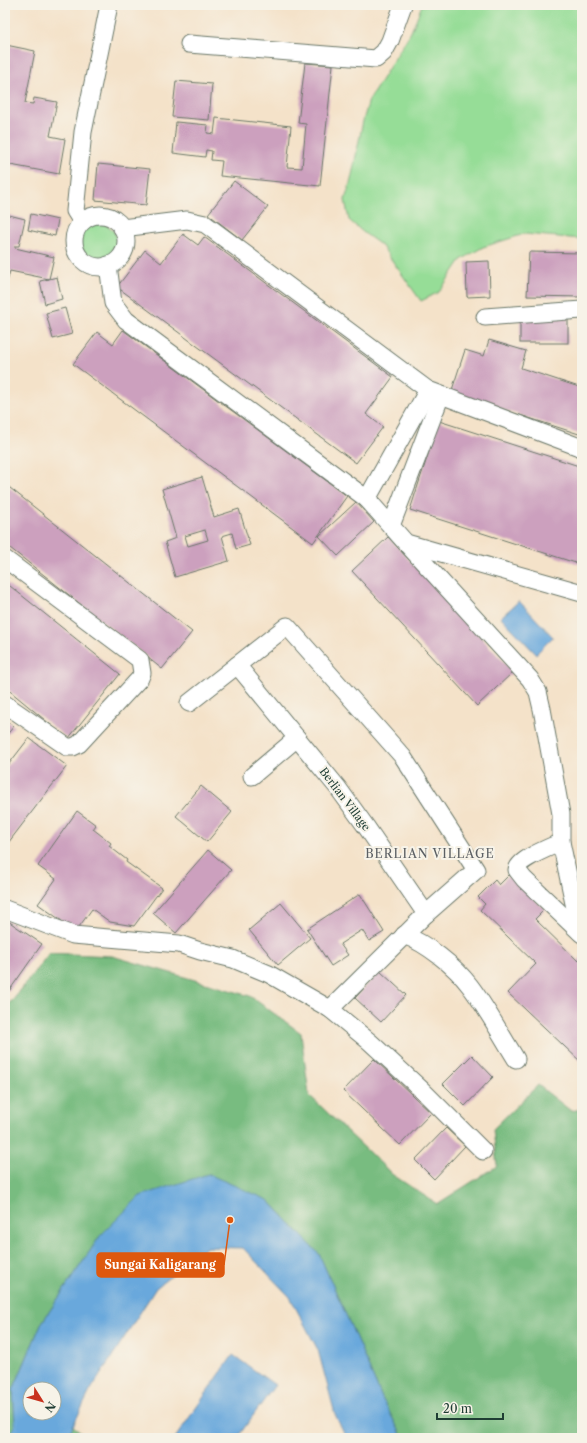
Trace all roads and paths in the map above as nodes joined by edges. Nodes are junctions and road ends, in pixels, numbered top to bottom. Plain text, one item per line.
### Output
1 (109, 5) edge
2 (403, 5) edge
3 (189, 44) dead end
4 (82, 222) junction
5 (122, 228) junction
6 (108, 265) junction
7 (582, 310) edge
8 (484, 317) dead end
9 (435, 393) junction
10 (582, 448) edge
11 (368, 499) junction
12 (391, 526) junction
13 (406, 543) junction
14 (5, 559) edge
15 (582, 593) edge
16 (237, 665) junction
17 (189, 703) dead end
18 (5, 704) edge
19 (298, 738) junction
20 (252, 776) dead end
21 (561, 842) junction
22 (5, 909) edge
23 (426, 914) junction
24 (581, 933) edge
25 (404, 936) junction
26 (330, 1009) junction
27 (516, 1059) dead end
28 (482, 1151) dead end

1 - 4 street
2 - 3 street
4 - 5 street
4 - 6 street
5 - 6 street
5 - 9 street
6 - 11 street
7 - 8 street
9 - 10 street
9 - 11 street
9 - 12 street
11 - 12 street
12 - 13 street
13 - 15 street
13 - 21 street
14 - 18 street
16 - 17 street
16 - 19 street, Berlian Village
16 - 23 street
19 - 20 street
19 - 23 street, Berlian Village
21 - 24 street
21 - 24 street
22 - 26 street
23 - 25 street
25 - 26 street
25 - 27 street
26 - 28 street

